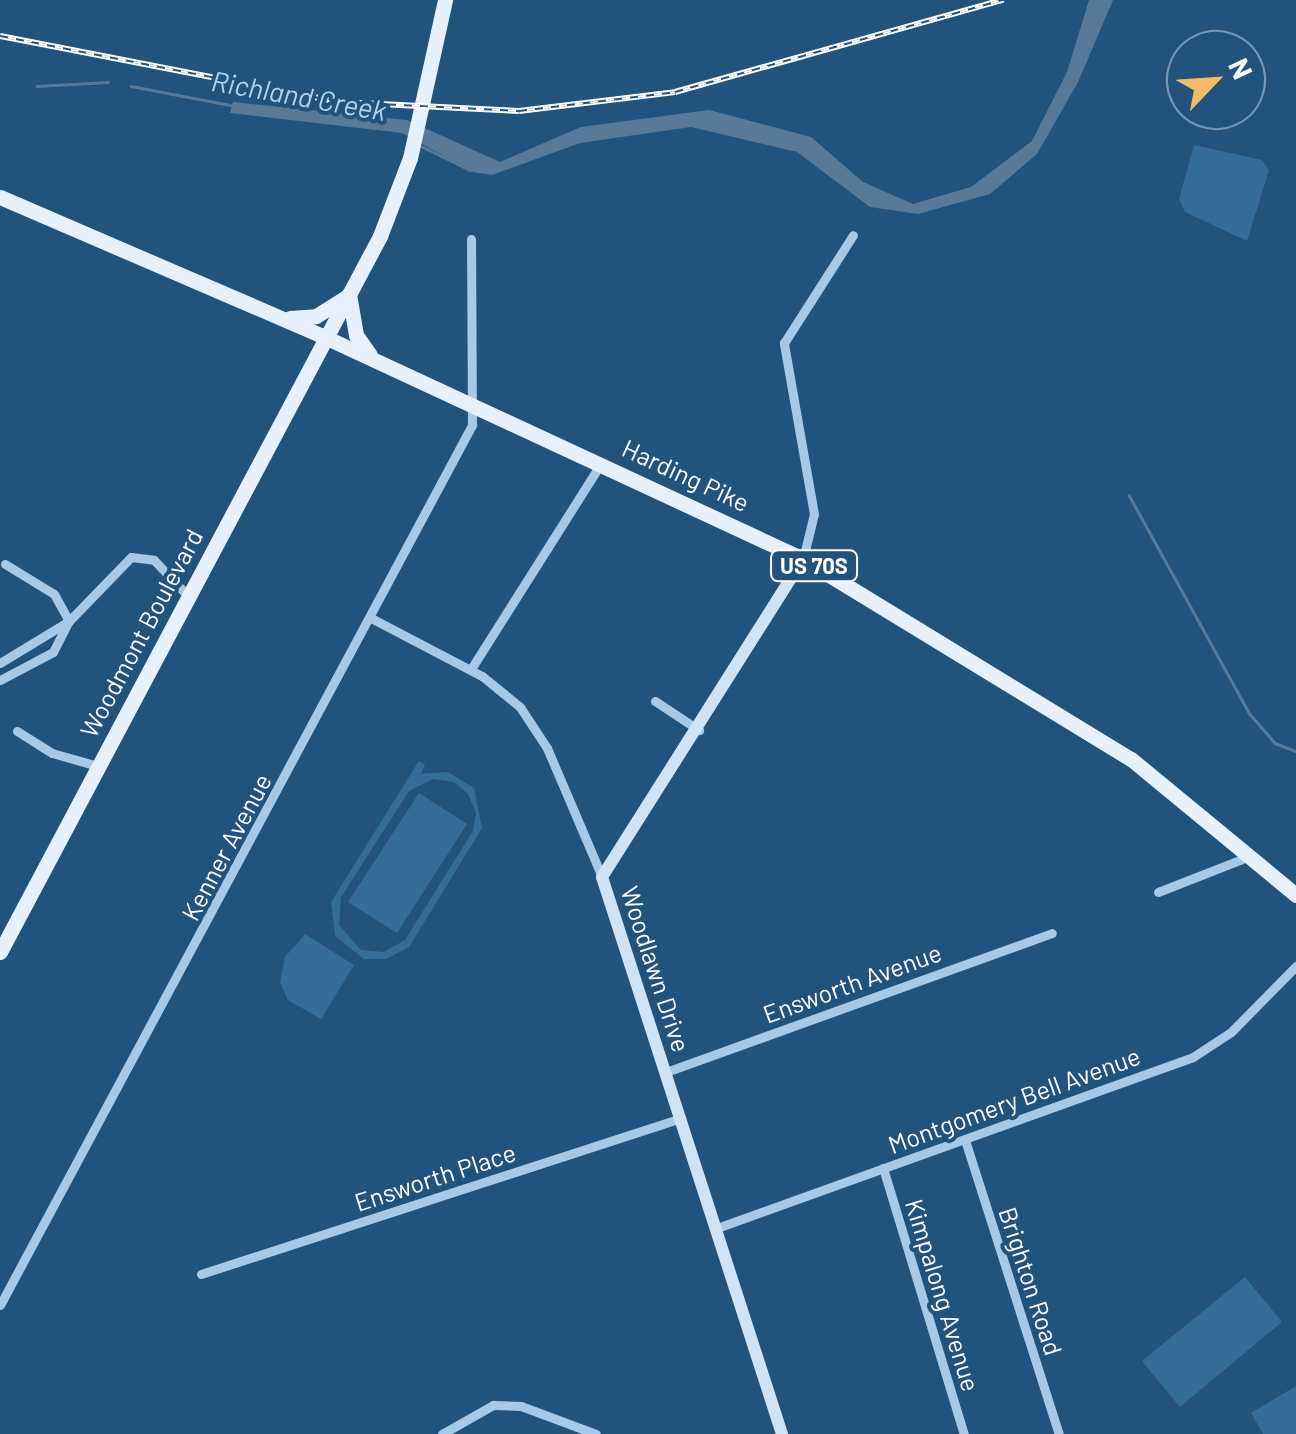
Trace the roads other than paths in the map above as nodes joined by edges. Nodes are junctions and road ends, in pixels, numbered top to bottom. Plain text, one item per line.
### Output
1 (444, 0) edge
2 (0, 197) edge
3 (853, 235) dead end
4 (471, 240) dead end
5 (349, 294) junction
6 (280, 318) junction
7 (326, 338) junction
8 (381, 363) junction
9 (470, 403) junction
10 (601, 462) junction
11 (803, 559) junction
12 (5, 564) dead end
13 (190, 597) junction
14 (371, 618) junction
15 (69, 621) junction
16 (0, 663) edge
17 (471, 669) junction
18 (0, 680) edge
19 (655, 701) dead end
20 (698, 730) junction
21 (17, 731) dead end
22 (98, 766) junction
23 (1253, 854) junction
24 (602, 877) junction
25 (1158, 892) dead end
26 (1296, 895) edge
27 (1052, 933) dead end
28 (3, 940) edge
29 (1296, 966) edge
30 (666, 1072) junction
31 (680, 1118) junction
32 (964, 1140) junction
33 (883, 1168) junction
34 (718, 1228) junction
35 (201, 1274) dead end
36 (0, 1305) edge
37 (442, 1434) edge
38 (596, 1434) edge
39 (782, 1434) edge
40 (964, 1434) edge
41 (1059, 1434) edge

1 - 5 main road, Woodmont Boulevard
2 - 6 main road, Harding Pike / US 70S
3 - 11 street
4 - 9 street, Kenner Avenue
5 - 6 main road
5 - 7 main road, Woodmont Boulevard
5 - 8 main road
6 - 7 main road, Harding Pike / US 70S
7 - 8 main road, Harding Pike / US 70S
7 - 13 main road, Woodmont Boulevard
8 - 9 main road, Harding Pike / US 70S
9 - 10 main road, Harding Pike / US 70S
9 - 14 street, Kenner Avenue
10 - 11 main road, Harding Pike / US 70S
10 - 17 street
11 - 20 main road, Woodlawn Drive
11 - 23 main road, Harding Pike / US 70S
12 - 15 street
13 - 15 street
13 - 22 main road, Woodmont Boulevard
14 - 17 street
14 - 36 street, Kenner Avenue
15 - 16 street
15 - 18 street
17 - 24 street
19 - 20 street
20 - 24 main road, Woodlawn Drive
21 - 22 street
22 - 28 main road, Woodmont Boulevard
23 - 25 street
23 - 26 main road, Harding Pike / US 70S
24 - 30 main road, Woodlawn Drive
27 - 30 street, Ensworth Avenue
29 - 32 street, Montgomery Bell Avenue
30 - 31 main road, Woodlawn Drive
31 - 34 main road, Woodlawn Drive
31 - 35 street, Ensworth Place
32 - 33 street, Montgomery Bell Avenue
32 - 41 street, Brighton Road
33 - 34 street, Montgomery Bell Avenue
33 - 40 street, Kimpalong Avenue
34 - 39 main road, Woodlawn Drive
37 - 38 street

